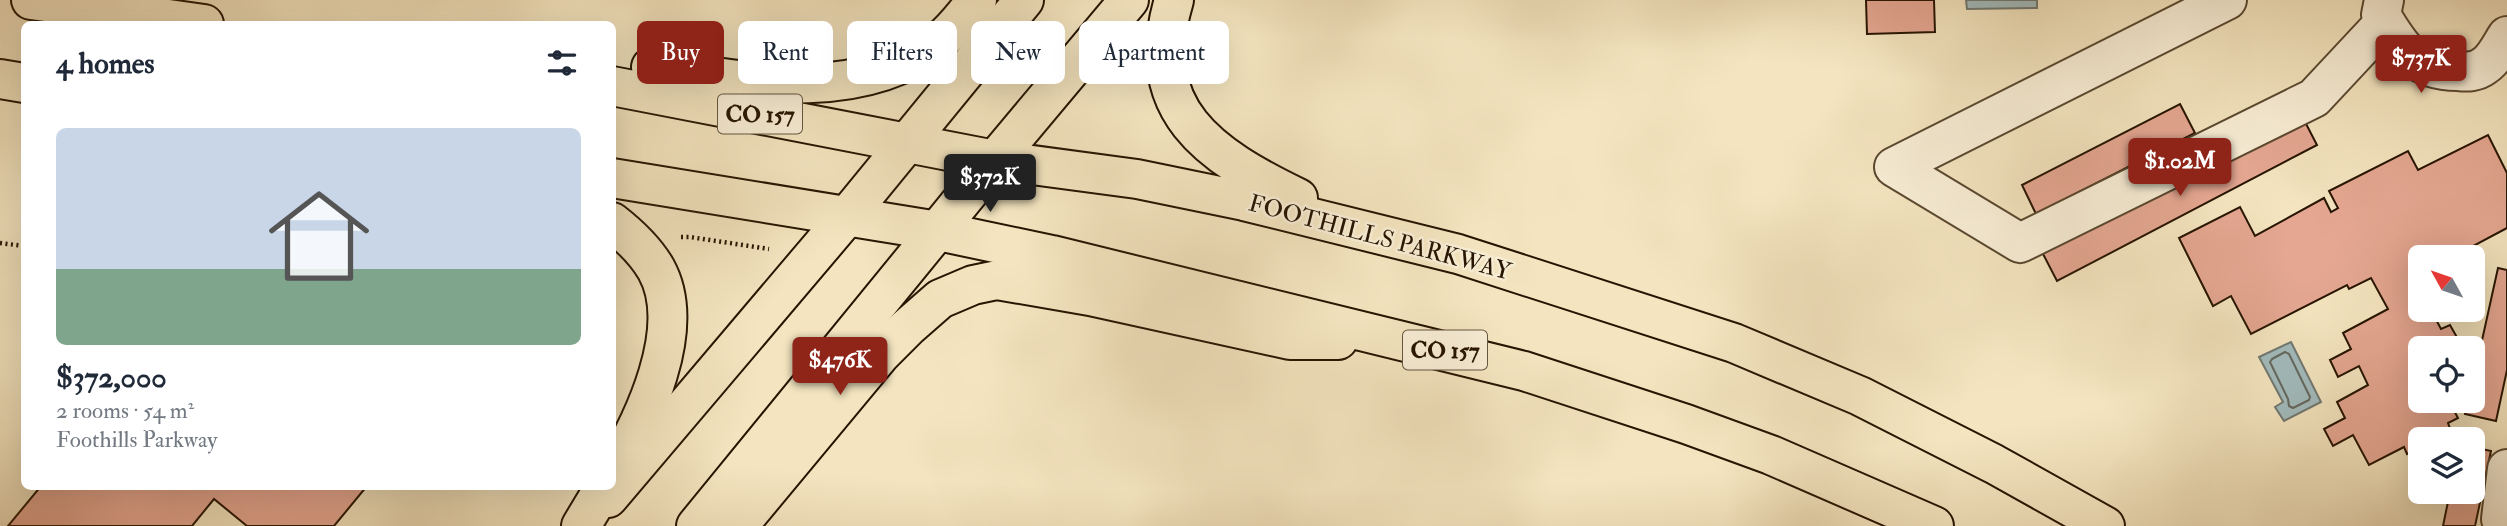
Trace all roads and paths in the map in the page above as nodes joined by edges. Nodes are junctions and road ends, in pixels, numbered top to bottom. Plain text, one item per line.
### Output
1 (31, 0) edge
2 (977, 0) edge
3 (1024, 0) edge
4 (1129, 0) edge
5 (1174, 0) edge
6 (2227, 0) edge
7 (2385, 11) edge
8 (182, 21) edge
9 (616, 63) edge
10 (2500, 63) edge
11 (0, 79) edge
12 (21, 82) edge
13 (616, 87) edge
14 (908, 142) junction
15 (995, 160) junction
16 (616, 179) edge
17 (848, 215) junction
18 (616, 225) edge
19 (1360, 228) junction
20 (938, 230) junction
21 (0, 243) edge
22 (21, 246) edge
23 (1404, 340) junction
24 (616, 466) edge
25 (2507, 469) edge
26 (616, 486) edge
27 (602, 490) edge
28 (613, 490) edge
29 (582, 526) edge
30 (696, 526) edge
31 (738, 526) edge
32 (1934, 526) edge
33 (2105, 526) edge
34 (2503, 526) edge

1 - 8 main road
2 - 9 main road
3 - 14 main road
4 - 15 main road
5 - 19 main road
6 - 7 street
7 - 10 street
11 - 12 main road
13 - 14 main road, FOOTHILLS PARKWAY / CO 157
14 - 15 main road, FOOTHILLS PARKWAY / CO 157
14 - 17 main road
15 - 19 main road, FOOTHILLS PARKWAY / CO 157
15 - 20 main road
16 - 17 main road, CO 157
17 - 20 main road, CO 157
17 - 26 main road
18 - 24 main road
19 - 33 main road, FOOTHILLS PARKWAY / CO 157
20 - 23 main road, CO 157
20 - 30 main road
21 - 22 path
23 - 31 main road
23 - 32 main road, CO 157
25 - 34 street
27 - 29 main road
28 - 29 main road

